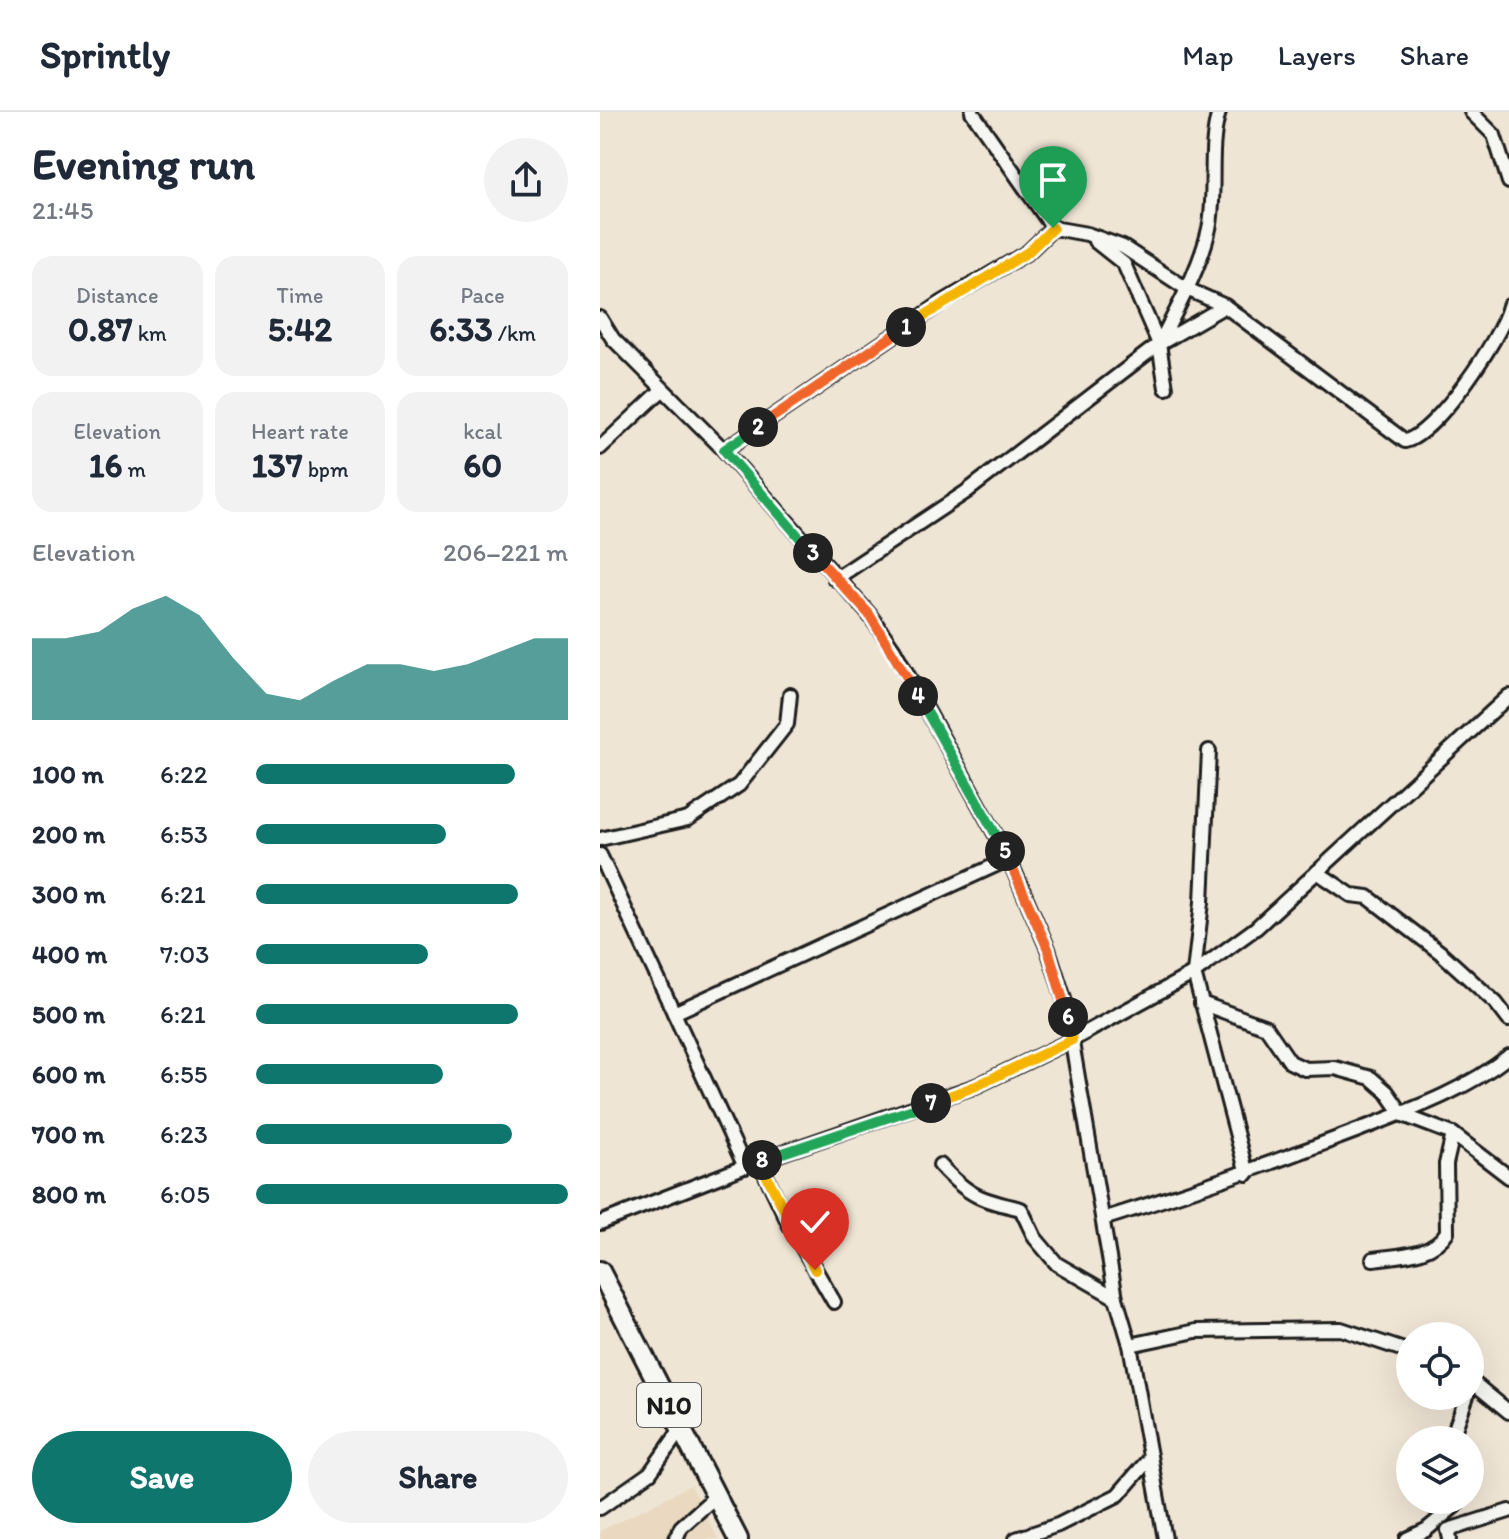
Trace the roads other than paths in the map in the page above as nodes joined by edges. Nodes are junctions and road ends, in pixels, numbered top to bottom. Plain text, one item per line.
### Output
1 (972, 112) edge
2 (1219, 112) edge
3 (1471, 112) edge
4 (1509, 182) edge
5 (1053, 228) junction
6 (1087, 234) junction
7 (1187, 289) junction
8 (1225, 306) junction
9 (1509, 306) edge
10 (600, 318) edge
11 (1159, 344) junction
12 (1166, 388) dead end
13 (662, 390) junction
14 (600, 448) edge
15 (724, 450) junction
16 (835, 579) junction
17 (790, 695) dead end
18 (1509, 696) edge
19 (1209, 751) dead end
20 (600, 839) edge
21 (600, 855) edge
22 (1009, 859) junction
23 (1317, 872) junction
24 (606, 879) edge
25 (1194, 973) junction
26 (1201, 1003) junction
27 (674, 1013) junction
28 (1509, 1020) edge
29 (1072, 1040) junction
30 (1509, 1056) edge
31 (1403, 1115) junction
32 (1453, 1134) junction
33 (759, 1161) junction
34 (940, 1165) dead end
35 (745, 1167) junction
36 (1247, 1174) junction
37 (1509, 1177) edge
38 (1103, 1219) junction
39 (600, 1223) edge
40 (1373, 1259) dead end
41 (600, 1271) edge
42 (1116, 1298) junction
43 (834, 1302) dead end
44 (1130, 1345) junction
45 (1396, 1347) edge
46 (1484, 1391) edge
47 (1509, 1412) edge
48 (681, 1429) junction
49 (1150, 1458) junction
50 (716, 1496) junction
51 (600, 1508) edge
52 (1509, 1511) edge
53 (1445, 1514) edge
54 (1426, 1530) junction
55 (1449, 1534) edge
56 (676, 1539) edge
57 (738, 1539) edge
58 (1016, 1539) edge
59 (1165, 1539) edge
60 (1407, 1539) edge

1 - 5 street
2 - 7 street
3 - 4 street
5 - 6 street
5 - 15 street
6 - 7 street
6 - 11 street
7 - 8 street
7 - 11 street
8 - 9 street
8 - 11 street
10 - 13 street
11 - 12 street
11 - 16 street
13 - 14 street
13 - 15 street
15 - 16 street
16 - 22 street
17 - 20 street
18 - 23 street
19 - 25 street
21 - 24 street
22 - 27 street
22 - 29 street
23 - 25 street
23 - 28 street
24 - 27 street
25 - 26 street
25 - 29 street
26 - 31 street
26 - 36 street
27 - 35 street
29 - 33 street
29 - 38 street
30 - 31 street
31 - 32 street
31 - 36 street
32 - 37 street
32 - 40 street
33 - 35 street
33 - 43 street
34 - 42 street
35 - 39 street
36 - 38 street
38 - 42 street
41 - 48 highway, N10
42 - 44 street
44 - 45 street
44 - 49 street
46 - 47 street
48 - 50 highway, N10
48 - 51 street
49 - 58 street
49 - 59 street
50 - 56 street
50 - 57 highway, N10
52 - 55 street
53 - 54 street
54 - 55 street
54 - 60 street

